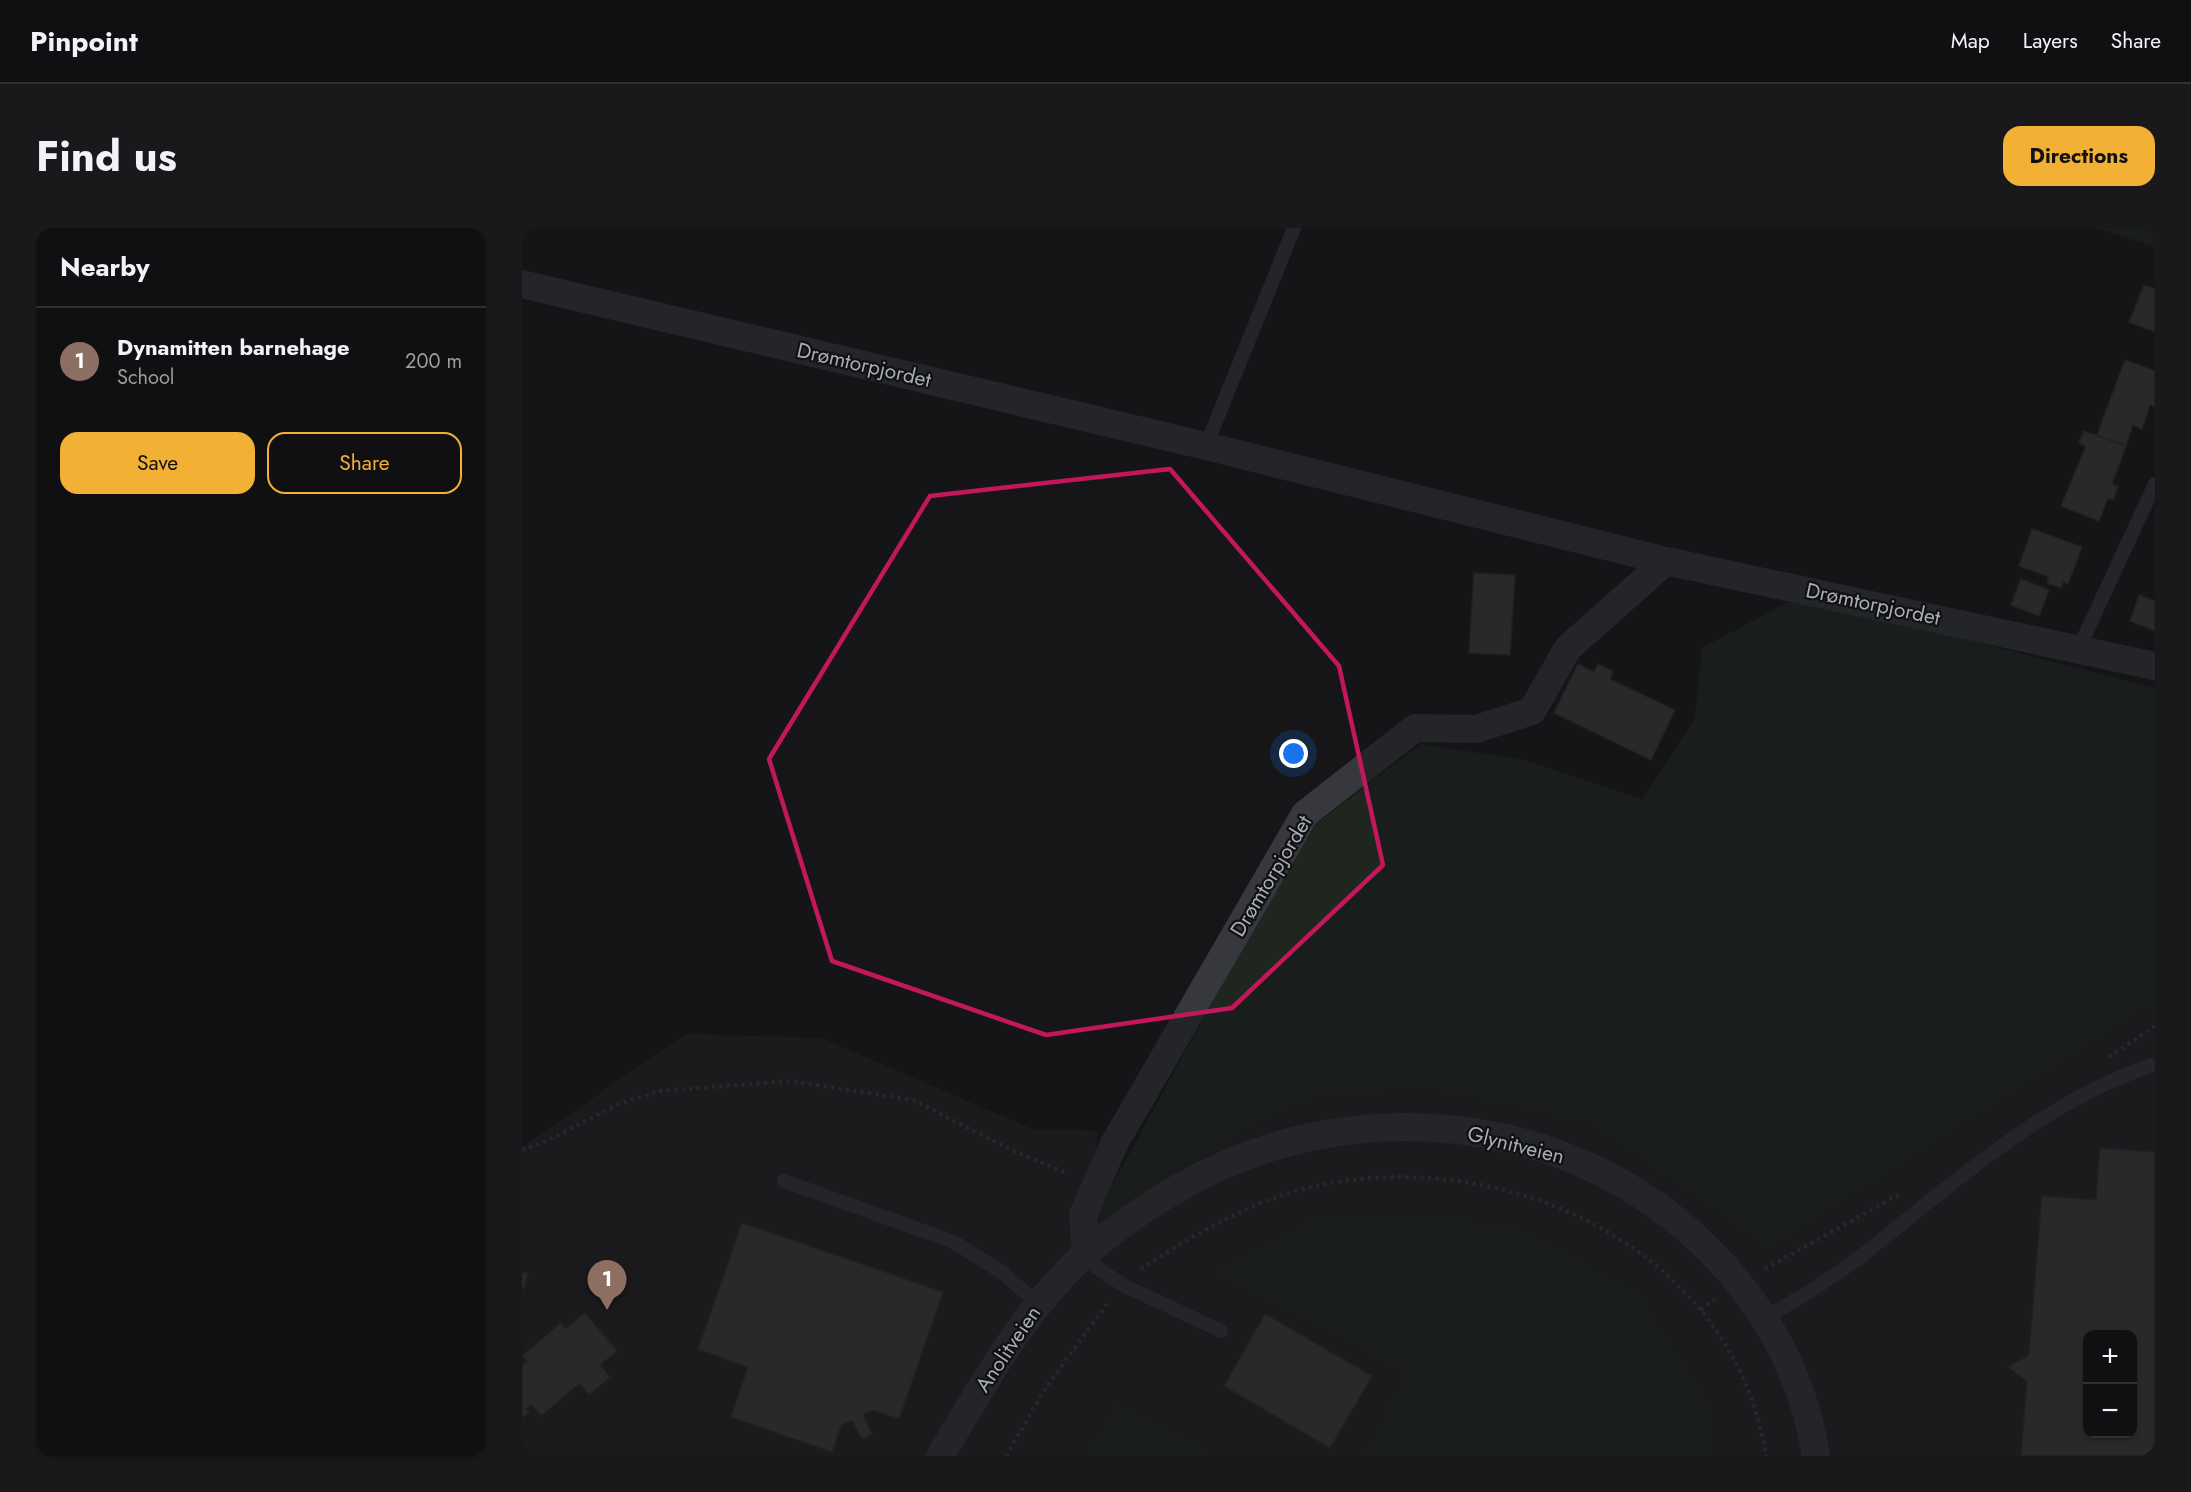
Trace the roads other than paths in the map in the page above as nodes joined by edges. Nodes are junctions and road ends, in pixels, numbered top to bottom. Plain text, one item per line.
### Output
1 (1294, 228) edge
2 (522, 284) edge
3 (1206, 446) junction
4 (2155, 484) edge
5 (1666, 561) junction
6 (2079, 648) junction
7 (2155, 666) edge
8 (2155, 1064) edge
9 (784, 1181) dead end
10 (1089, 1251) junction
11 (1038, 1304) junction
12 (1765, 1318) junction
13 (1221, 1331) dead end
14 (939, 1456) edge
15 (1816, 1456) edge

1 - 3 lane
2 - 3 street, Drømtorpjordet
3 - 5 street, Drømtorpjordet
4 - 6 lane
5 - 6 street, Drømtorpjordet
5 - 10 street, Drømtorpjordet
6 - 7 street, Drømtorpjordet
8 - 12 lane
9 - 11 lane
10 - 11 street, Anolitveien
10 - 12 street, Glynitveien
10 - 13 lane
11 - 14 street, Anolitveien
12 - 15 street, Glynitveien

